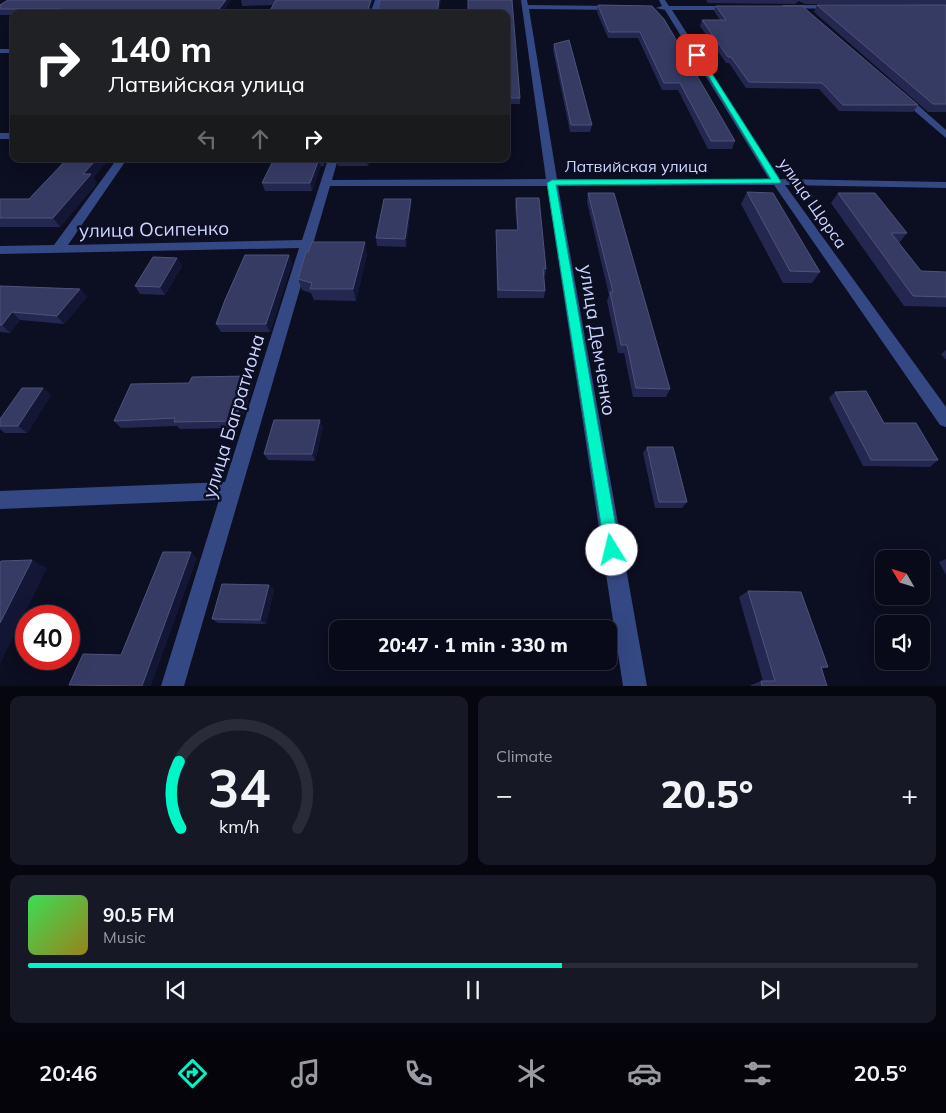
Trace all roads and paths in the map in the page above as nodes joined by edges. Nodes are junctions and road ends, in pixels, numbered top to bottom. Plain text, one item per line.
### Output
1 (793, 0) edge
2 (525, 3) edge
3 (664, 4) edge
4 (936, 4) edge
5 (772, 7) edge
6 (801, 7) junction
7 (849, 7) edge
8 (946, 7) edge
9 (629, 8) edge
10 (648, 8) edge
11 (743, 8) edge
12 (808, 14) edge
13 (895, 90) edge
14 (946, 135) edge
15 (120, 162) edge
16 (332, 162) edge
17 (777, 182) junction
18 (327, 183) junction
19 (552, 183) junction
20 (946, 185) edge
21 (308, 244) junction
22 (58, 249) junction
23 (0, 250) edge
24 (946, 420) edge
25 (232, 491) junction
26 (0, 500) edge
27 (172, 686) edge
28 (635, 686) edge

1 - 6 street
2 - 9 street
2 - 19 street, улица Демченко
3 - 10 street
3 - 11 street
3 - 17 street, улица Щорса
4 - 8 street
5 - 6 street
6 - 7 street
6 - 12 street
13 - 14 street
15 - 22 street
16 - 18 street, улица Багратиона
17 - 19 street, Латвийская улица
17 - 20 street, Латвийская улица
17 - 24 street, улица Щорса
18 - 19 street, Латвийская улица
18 - 21 street, улица Багратиона
19 - 28 street, улица Демченко
21 - 22 street, улица Осипенко
21 - 25 street, улица Багратиона
22 - 23 street, улица Осипенко
25 - 26 street
25 - 27 street, улица Багратиона

